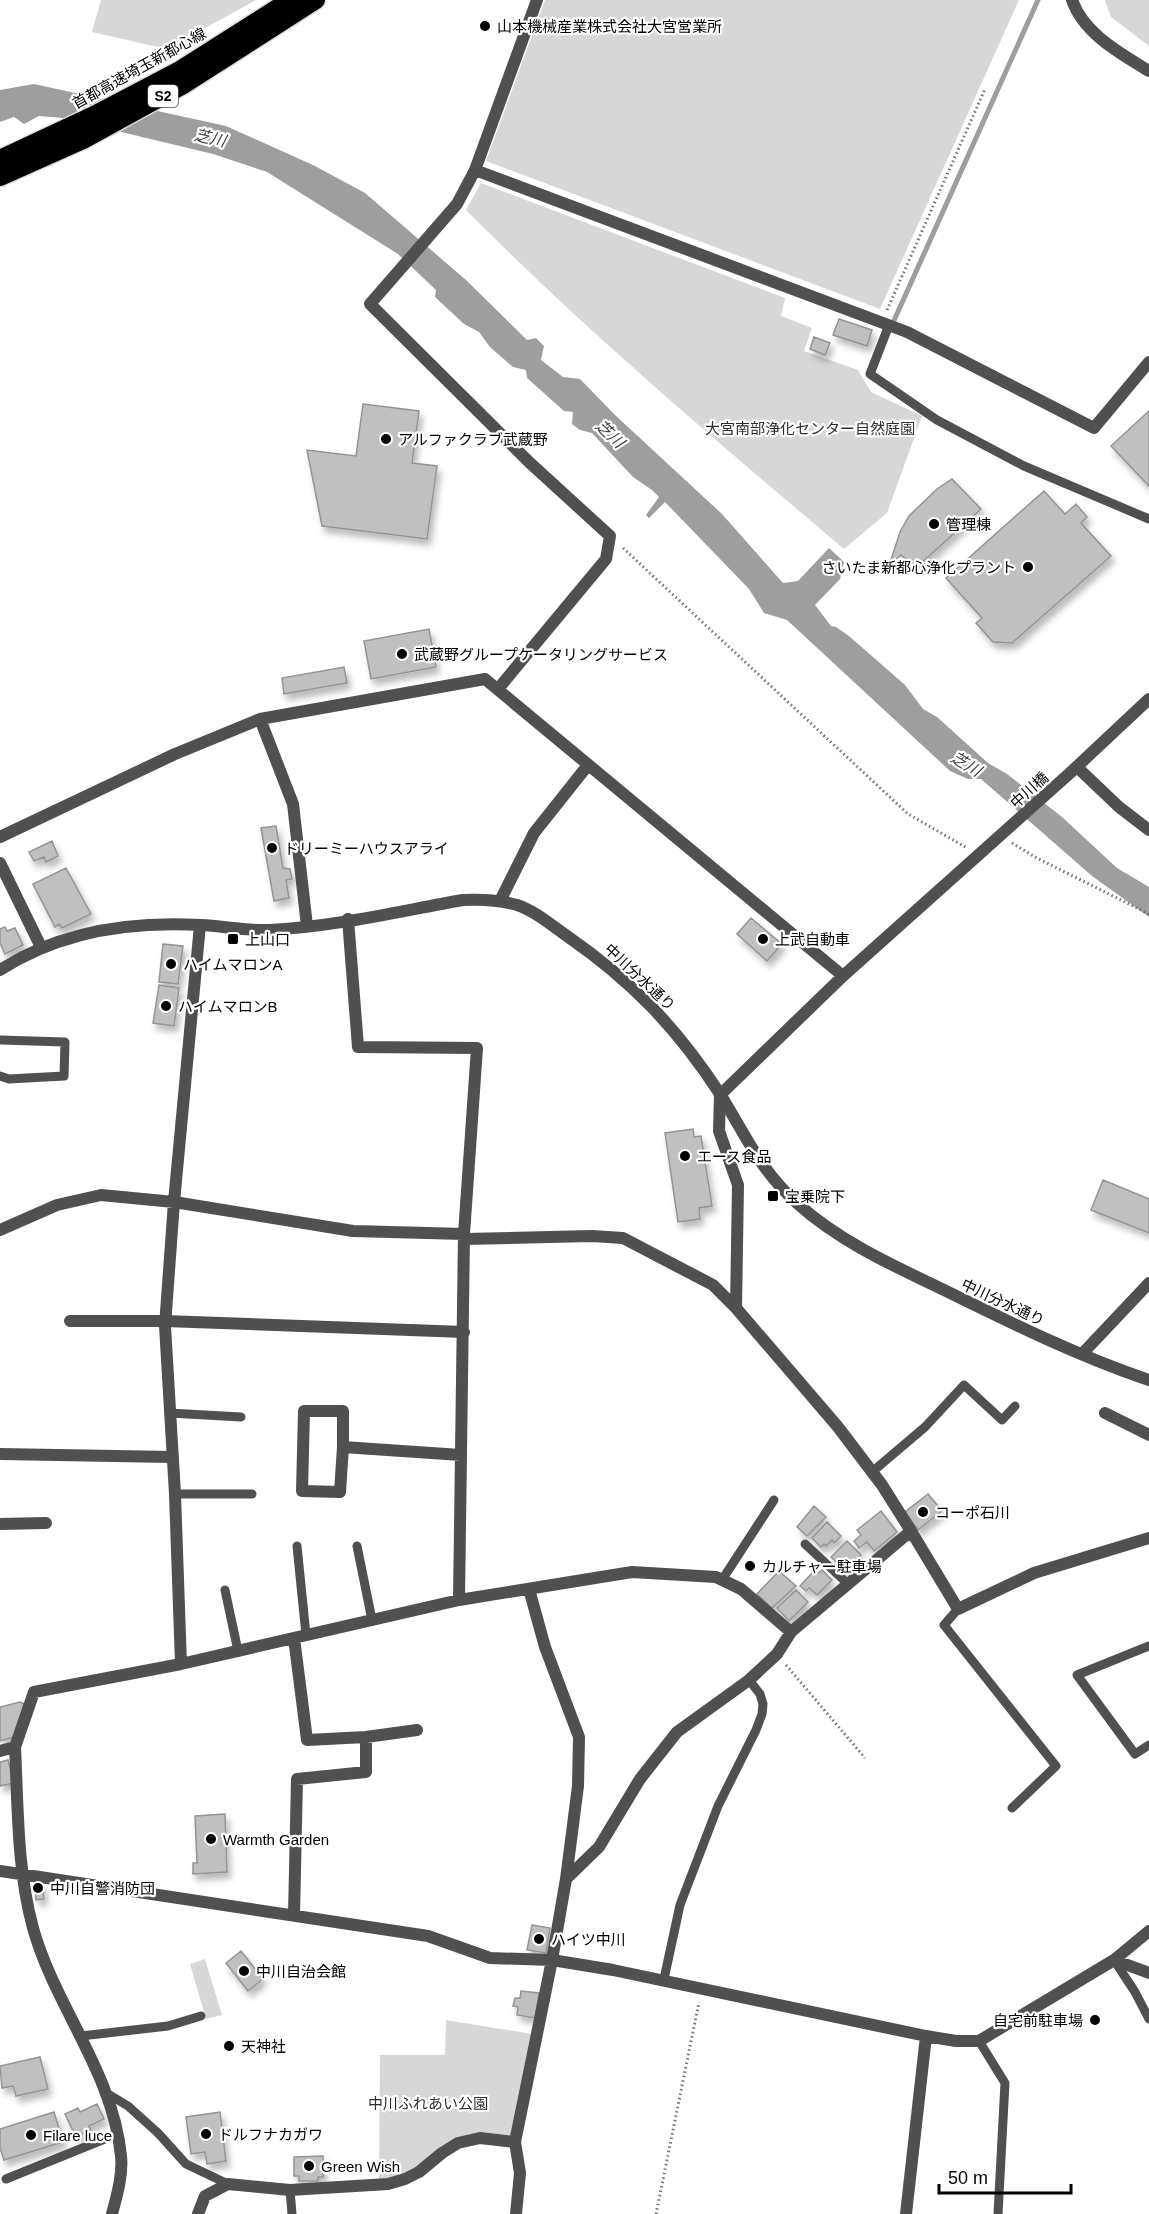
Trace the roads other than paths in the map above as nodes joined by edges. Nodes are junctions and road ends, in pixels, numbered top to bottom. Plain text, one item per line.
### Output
1 (290, 0) edge
2 (316, 0) edge
3 (537, 0) edge
4 (1072, 0) edge
5 (1149, 71) edge
6 (0, 159) edge
7 (475, 170) junction
8 (0, 177) edge
9 (885, 324) junction
10 (1149, 362) edge
11 (1149, 519) edge
12 (498, 689) junction
13 (1149, 699) edge
14 (260, 719) junction
15 (588, 765) junction
16 (1074, 770) junction
17 (1149, 830) edge
18 (0, 837) edge
19 (0, 863) edge
20 (500, 902) junction
21 (348, 919) junction
22 (200, 925) junction
23 (308, 926) junction
24 (41, 947) junction
25 (0, 970) edge
26 (843, 976) junction
27 (0, 1040) edge
28 (0, 1076) edge
29 (720, 1095) junction
30 (174, 1202) junction
31 (0, 1230) edge
32 (465, 1237) junction
33 (1149, 1283) edge
34 (736, 1308) junction
35 (70, 1321) dead end
36 (165, 1321) junction
37 (464, 1332) junction
38 (1083, 1354) junction
39 (1149, 1380) edge
40 (1015, 1406) dead end
41 (169, 1413) junction
42 (1104, 1413) dead end
43 (241, 1417) dead end
44 (1149, 1436) edge
45 (343, 1447) junction
46 (0, 1454) edge
47 (461, 1455) junction
48 (172, 1457) junction
49 (872, 1472) junction
50 (175, 1494) junction
51 (252, 1494) dead end
52 (774, 1500) dead end
53 (46, 1523) dead end
54 (0, 1524) edge
55 (911, 1532) junction
56 (1149, 1538) edge
57 (806, 1544) dead end
58 (297, 1546) dead end
59 (357, 1546) dead end
60 (722, 1580) junction
61 (848, 1584) junction
62 (529, 1589) junction
63 (225, 1590) dead end
64 (459, 1600) junction
65 (958, 1609) junction
66 (372, 1620) junction
67 (791, 1632) junction
68 (300, 1637) junction
69 (1149, 1646) edge
70 (238, 1651) junction
71 (181, 1664) junction
72 (749, 1680) junction
73 (417, 1730) dead end
74 (366, 1737) junction
75 (1149, 1745) edge
76 (15, 1747) junction
77 (0, 1751) edge
78 (1012, 1808) dead end
79 (0, 1871) edge
80 (22, 1875) junction
81 (566, 1879) junction
82 (294, 1915) junction
83 (1149, 1931) edge
84 (552, 1960) junction
85 (1114, 1960) junction
86 (1149, 1973) edge
87 (664, 1980) junction
88 (201, 2016) dead end
89 (1149, 2019) edge
90 (81, 2036) junction
91 (926, 2036) junction
92 (979, 2041) junction
93 (108, 2094) junction
94 (117, 2134) junction
95 (515, 2142) junction
96 (6, 2179) dead end
97 (228, 2184) junction
98 (290, 2190) junction
99 (112, 2214) edge
100 (198, 2214) edge
101 (292, 2214) edge
102 (516, 2214) edge
103 (906, 2214) edge
104 (998, 2214) edge

1 - 6 highway, 首都高速埼玉新都心線 / S2
2 - 8 highway, S2
3 - 7 street
4 - 5 street
7 - 9 street
7 - 12 street
9 - 10 street
9 - 11 lane
12 - 14 street
12 - 15 street
13 - 16 street, 中川橋
14 - 18 street
14 - 23 street
15 - 20 street
15 - 26 street
16 - 17 street
16 - 26 street, 中川橋
19 - 24 street
20 - 21 street, 中川分水通り
20 - 29 street, 中川分水通り
21 - 23 street, 中川分水通り
21 - 32 street
22 - 23 street, 中川分水通り
22 - 24 street, 中川分水通り
22 - 30 street
24 - 25 street, 中川分水通り
26 - 29 street, 中川橋
27 - 28 lane
29 - 34 street
29 - 38 street, 中川分水通り
30 - 31 street
30 - 32 street
30 - 36 street
32 - 34 street
32 - 37 street
33 - 38 street
34 - 49 street
35 - 36 street
36 - 37 street
36 - 41 street
37 - 47 street
38 - 39 street, 中川分水通り
40 - 49 lane
41 - 43 lane
41 - 48 street
42 - 44 street
45 - 45 street
45 - 47 street
46 - 48 street
47 - 64 street
48 - 50 street
49 - 55 street
50 - 51 lane
50 - 71 street
52 - 60 lane
53 - 54 street
55 - 61 street
55 - 65 street
56 - 65 street
57 - 61 lane
58 - 68 lane
59 - 66 lane
60 - 62 street
60 - 67 street
61 - 67 street
62 - 64 street
62 - 81 street
63 - 70 lane
64 - 66 street
65 - 78 lane
66 - 68 street
67 - 72 street
68 - 70 street
68 - 74 street
69 - 75 lane
70 - 71 street
71 - 76 street
72 - 81 street
72 - 87 lane
73 - 74 street
74 - 82 street
76 - 77 street
76 - 80 street
79 - 80 street
80 - 82 street
80 - 90 street
81 - 84 street
82 - 84 street
83 - 85 street
84 - 87 street
84 - 95 street
85 - 86 street
85 - 89 lane
85 - 92 street
87 - 91 street
88 - 90 lane
90 - 93 street
91 - 92 street
91 - 103 street
92 - 104 lane
93 - 94 street
93 - 97 lane
94 - 96 lane
94 - 99 street
95 - 98 street
95 - 102 street
97 - 98 street
97 - 100 street
98 - 101 lane

